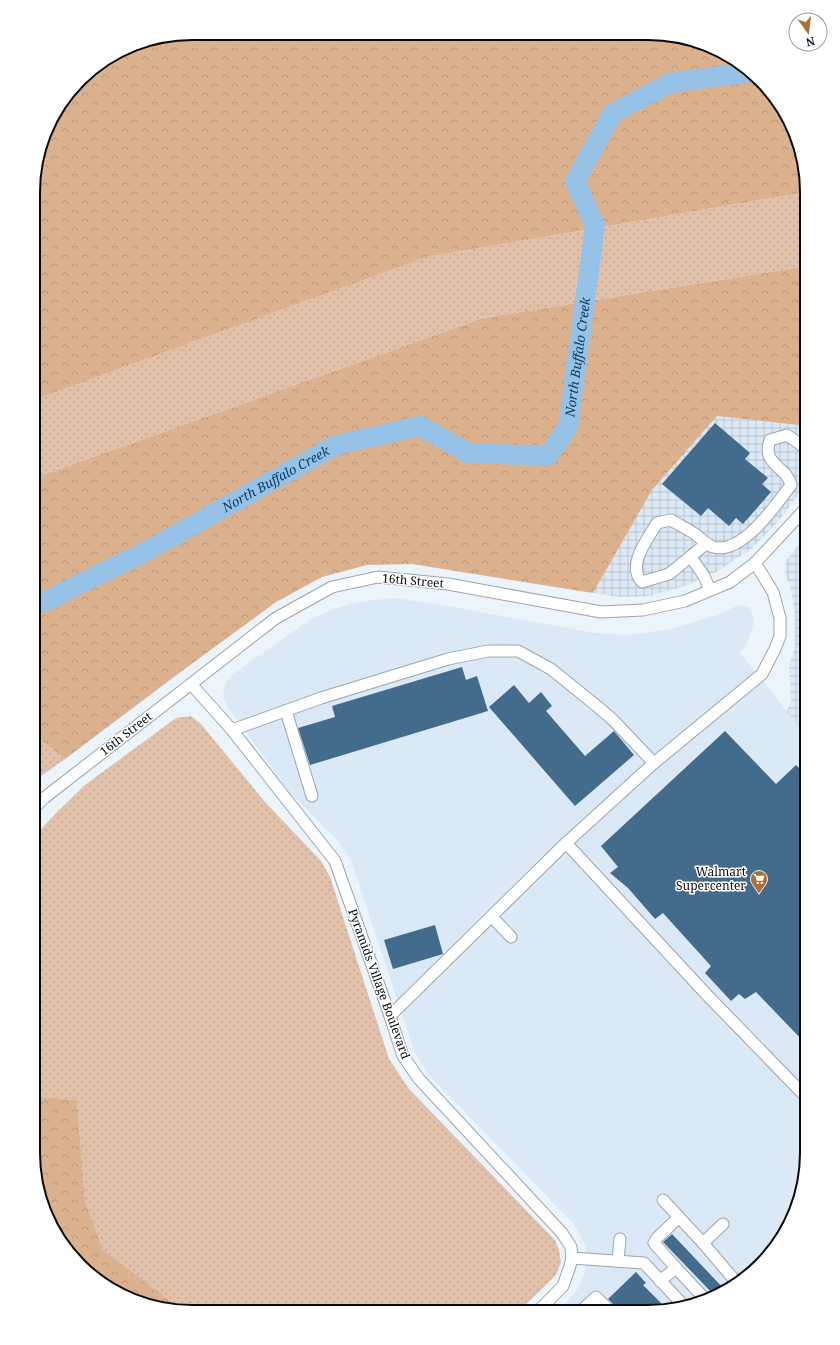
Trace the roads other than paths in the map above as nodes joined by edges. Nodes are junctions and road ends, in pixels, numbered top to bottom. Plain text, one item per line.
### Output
1 (800, 444) edge
2 (800, 515) edge
3 (707, 542) junction
4 (691, 556) junction
5 (755, 563) junction
6 (710, 590) junction
7 (191, 684) junction
8 (286, 711) junction
9 (232, 730) junction
10 (654, 763) junction
11 (312, 796) dead end
12 (40, 802) edge
13 (566, 843) junction
14 (492, 917) junction
15 (511, 937) dead end
16 (390, 1016) junction
17 (800, 1091) edge
18 (663, 1200) dead end
19 (678, 1218) junction
20 (722, 1224) dead end
21 (620, 1239) dead end
22 (703, 1243) junction
23 (572, 1258) junction
24 (618, 1261) junction
25 (676, 1268) junction
26 (734, 1278) edge
27 (660, 1281) junction
28 (701, 1295) edge
29 (680, 1302) edge
30 (544, 1305) edge
31 (587, 1305) edge
32 (604, 1305) edge

1 - 3 street
2 - 5 street, 16th Street
3 - 4 street
3 - 4 street
4 - 6 street
5 - 6 street, 16th Street
5 - 10 street
6 - 7 street, 16th Street
7 - 9 street, Pyramids Village Boulevard
7 - 12 street, 16th Street
8 - 9 street
8 - 10 street
8 - 11 street
9 - 16 street, Pyramids Village Boulevard
10 - 13 street
13 - 14 street
13 - 17 street
14 - 15 street
14 - 16 street
16 - 23 street, Pyramids Village Boulevard
18 - 19 street
19 - 22 street
19 - 25 street
20 - 22 street
21 - 24 street
22 - 26 street
23 - 24 street
23 - 30 street
24 - 27 street
25 - 27 street
25 - 28 street
27 - 29 street
31 - 32 street

